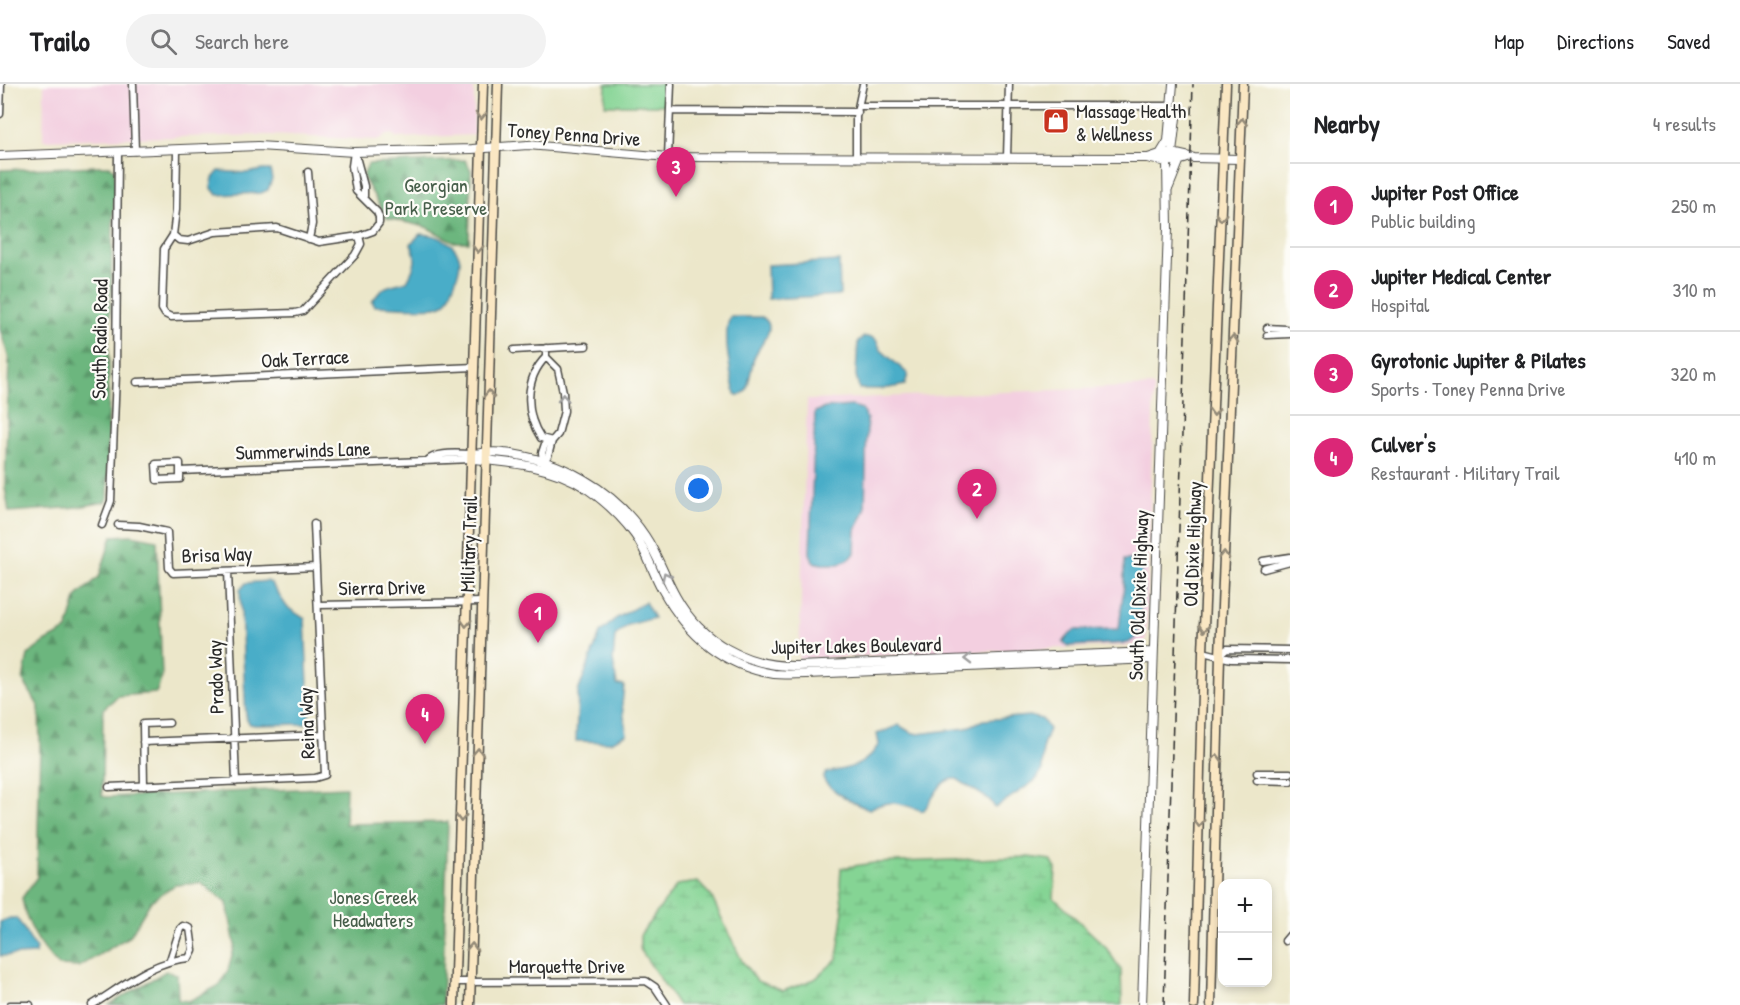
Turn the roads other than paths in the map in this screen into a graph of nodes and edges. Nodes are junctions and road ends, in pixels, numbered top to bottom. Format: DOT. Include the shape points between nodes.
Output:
graph roads {
  1 [pos="1,84"];
  2 [pos="134,84"];
  3 [pos="483,84"];
  4 [pos="498,84"];
  5 [pos="671,84"];
  6 [pos="863,84"];
  7 [pos="1009,84"];
  8 [pos="1173,84"];
  9 [pos="1226,84"];
  10 [pos="1243,84"];
  11 [pos="1009,106"];
  12 [pos="1172,108"];
  13 [pos="859,109"];
  14 [pos="671,111"];
  15 [pos="0,114"];
  16 [pos="495,146"];
  17 [pos="480,149"];
  18 [pos="177,150"];
  19 [pos="135,151"];
  20 [pos="118,152"];
  21 [pos="354,153"];
  22 [pos="1172,153"];
  23 [pos="1160,154"];
  24 [pos="0,156"];
  25 [pos="1190,157"];
  26 [pos="668,158"];
  27 [pos="856,158"];
  28 [pos="1008,158"];
  29 [pos="1147,158"];
  30 [pos="1223,159"];
  31 [pos="1240,159"];
  32 [pos="1167,162"];
  33 [pos="1179,162"];
  34 [pos="308,172"];
  35 [pos="1169,187"];
  36 [pos="173,236"];
  37 [pos="360,236"];
  38 [pos="309,239"];
  39 [pos="1267,331"];
  40 [pos="1290,333"];
  41 [pos="585,346"];
  42 [pos="546,348"];
  43 [pos="514,350"];
  44 [pos="546,357"];
  45 [pos="474,367"];
  46 [pos="137,382"];
  47 [pos="549,441"];
  48 [pos="472,457"];
  49 [pos="486,457"];
  50 [pos="543,461"];
  51 [pos="180,471"];
  52 [pos="314,524"];
  53 [pos="102,525"];
  54 [pos="118,525"];
  55 [pos="1290,559"];
  56 [pos="1263,561"];
  57 [pos="316,567"];
  58 [pos="1264,569"];
  59 [pos="228,571"];
  60 [pos="467,602"];
  61 [pos="482,602"];
  62 [pos="318,605"];
  63 [pos="1290,650"];
  64 [pos="1203,652"];
  65 [pos="1152,655"];
  66 [pos="1220,656"];
  67 [pos="1290,660"];
  68 [pos="169,723"];
  69 [pos="323,735"];
  70 [pos="234,738"];
  71 [pos="143,742"];
  72 [pos="1290,773"];
  73 [pos="1290,781"];
  74 [pos="236,782"];
  75 [pos="144,786"];
  76 [pos="109,788"];
  77 [pos="170,960"];
  78 [pos="455,982"];
  79 [pos="471,982"];
  80 [pos="10,1005"];
  81 [pos="30,1005"];
  82 [pos="92,1005"];
  83 [pos="454,1005"];
  84 [pos="470,1005"];
  85 [pos="667,1005"];
  86 [pos="1142,1005"];
  87 [pos="1194,1005"];
  88 [pos="1210,1005"];
  1 -- 15 [label="street"];
  2 -- 19 [label="street"];
  3 -- 17 [label="main road, Military Trail, one-way"];
  4 -- 16 [label="main road, Military Trail"];
  5 -- 14 [label="street"];
  6 -- 13 [label="street"];
  7 -- 11 [label="street"];
  8 -- 12 [label="street"];
  9 -- 30 [label="main road, Old Dixie Highway"];
  31 -- 10 [label="main road, Old Dixie Highway, one-way"];
  11 -- 12 [label="street"];
  11 -- 13 [label="street"];
  11 -- 28 [label="street"];
  12 -- 22 [label="street" via="1176,118"];
  12 -- 23 [label="street" via="1168,141"];
  13 -- 14 [label="street"];
  13 -- 27 [label="street"];
  14 -- 26 [label="street"];
  16 -- 17 [label="street, Toney Penna Drive"];
  16 -- 26 [label="street, Toney Penna Drive" via="544,146"];
  49 -- 16 [label="main road, Military Trail, one-way"];
  17 -- 21 [label="street, Toney Penna Drive"];
  17 -- 45 [label="main road, Military Trail, one-way"];
  18 -- 19 [label="street, Toney Penna Drive"];
  18 -- 21 [label="street, Toney Penna Drive" via="287,147"];
  18 -- 36 [label="street"];
  19 -- 20 [label="street, Toney Penna Drive"];
  20 -- 24 [label="street, Toney Penna Drive"];
  20 -- 53 [label="street, South Radio Road" via="111,501"];
  21 -- 37 [label="street" via="364,186 363,196 377,212 379,223 373,231"];
  22 -- 23 [label="street, Toney Penna Drive"];
  22 -- 25 [label="street, Toney Penna Drive"];
  23 -- 29 [label="street, Toney Penna Drive"];
  25 -- 30 [label="street, Toney Penna Drive"];
  25 -- 33 [label="street, Toney Penna Drive"];
  26 -- 27 [label="street, Toney Penna Drive"];
  27 -- 28 [label="street, Toney Penna Drive"];
  28 -- 29 [label="street, Toney Penna Drive"];
  29 -- 32 [label="street, Toney Penna Drive"];
  30 -- 31 [label="street, Toney Penna Drive"];
  30 -- 64 [label="main road, Old Dixie Highway, one-way"];
  66 -- 31 [label="main road, Old Dixie Highway, one-way"];
  32 -- 33 [label="street, Toney Penna Drive"];
  32 -- 35 [label="street, South Old Dixie Highway"];
  33 -- 35 [label="street, South Old Dixie Highway"];
  34 -- 38 [label="street" via="312,224"];
  35 -- 65 [label="street, South Old Dixie Highway"];
  36 -- 37 [label="street" via="164,249 162,309 171,317 303,311 355,255 361,244"];
  36 -- 38 [label="street" via="188,241 214,232 277,228"];
  37 -- 38 [label="street" via="319,242"];
  39 -- 40 [label="street" via="1286,329"];
  41 -- 42 [label="street"];
  42 -- 43 [label="street"];
  42 -- 44 [label="street"];
  47 -- 44 [label="street, one-way" via="558,434 564,411 558,369"];
  44 -- 47 [label="street" via="537,366 529,399 535,429"];
  45 -- 46 [label="street, Oak Terrace"];
  45 -- 48 [label="main road, Military Trail"];
  47 -- 50 [label="street" via="548,456"];
  48 -- 49 [label="street, Jupiter Lakes Boulevard"];
  48 -- 51 [label="street, Summerwinds Lane"];
  48 -- 60 [label="main road, Military Trail"];
  49 -- 50 [label="street, Jupiter Lakes Boulevard" via="503,452"];
  49 -- 61 [label="main road, Military Trail"];
  49 -- 65 [label="street, Jupiter Lakes Boulevard" via="558,475 585,487 636,536 685,626 722,656 743,666 775,674 806,674"];
  65 -- 50 [label="street, Jupiter Lakes Boulevard, one-way" via="789,666 746,659 721,647 684,610 646,537 619,506 590,482"];
  51 -- 51 [label="street" via="180,478 157,480 156,464 180,463"];
  52 -- 57 [label="street, Reina Way"];
  54 -- 59 [label="street, Brisa Way" via="167,532 169,568 173,573"];
  55 -- 56 [label="street"];
  55 -- 58 [label="street"];
  57 -- 59 [label="street, Brisa Way"];
  57 -- 62 [label="street, Reina Way"];
  59 -- 70 [label="street, Prado Way"];
  60 -- 61 [label="street, Sierra Drive"];
  60 -- 62 [label="street, Sierra Drive"];
  60 -- 78 [label="main road, Military Trail, one-way"];
  79 -- 61 [label="main road, Military Trail, one-way"];
  62 -- 69 [label="street, Reina Way"];
  63 -- 66 [label="street" via="1227,649"];
  64 -- 66 [label="street"];
  64 -- 87 [label="main road, Old Dixie Highway, one-way"];
  65 -- 86 [label="street, South Old Dixie Highway"];
  66 -- 67 [label="street"];
  88 -- 66 [label="main road, Old Dixie Highway, one-way"];
  68 -- 71 [label="street" via="143,724"];
  69 -- 70 [label="street"];
  69 -- 74 [label="street, Reina Way" via="325,775"];
  70 -- 71 [label="street"];
  70 -- 74 [label="street, Prado Way"];
  71 -- 75 [label="street"];
  72 -- 73 [label="street" via="1257,776"];
  74 -- 75 [label="street, Reina Way"];
  75 -- 76 [label="street, Reina Way"];
  77 -- 77 [label="street" via="192,955 190,928 180,929"];
  77 -- 82 [label="street"];
  78 -- 79 [label="street, Marquette Drive"];
  78 -- 83 [label="main road, Military Trail"];
  79 -- 84 [label="main road, Military Trail"];
  79 -- 85 [label="street, Marquette Drive" via="646,981 652,983"];
  80 -- 81 [label="street"];
}
